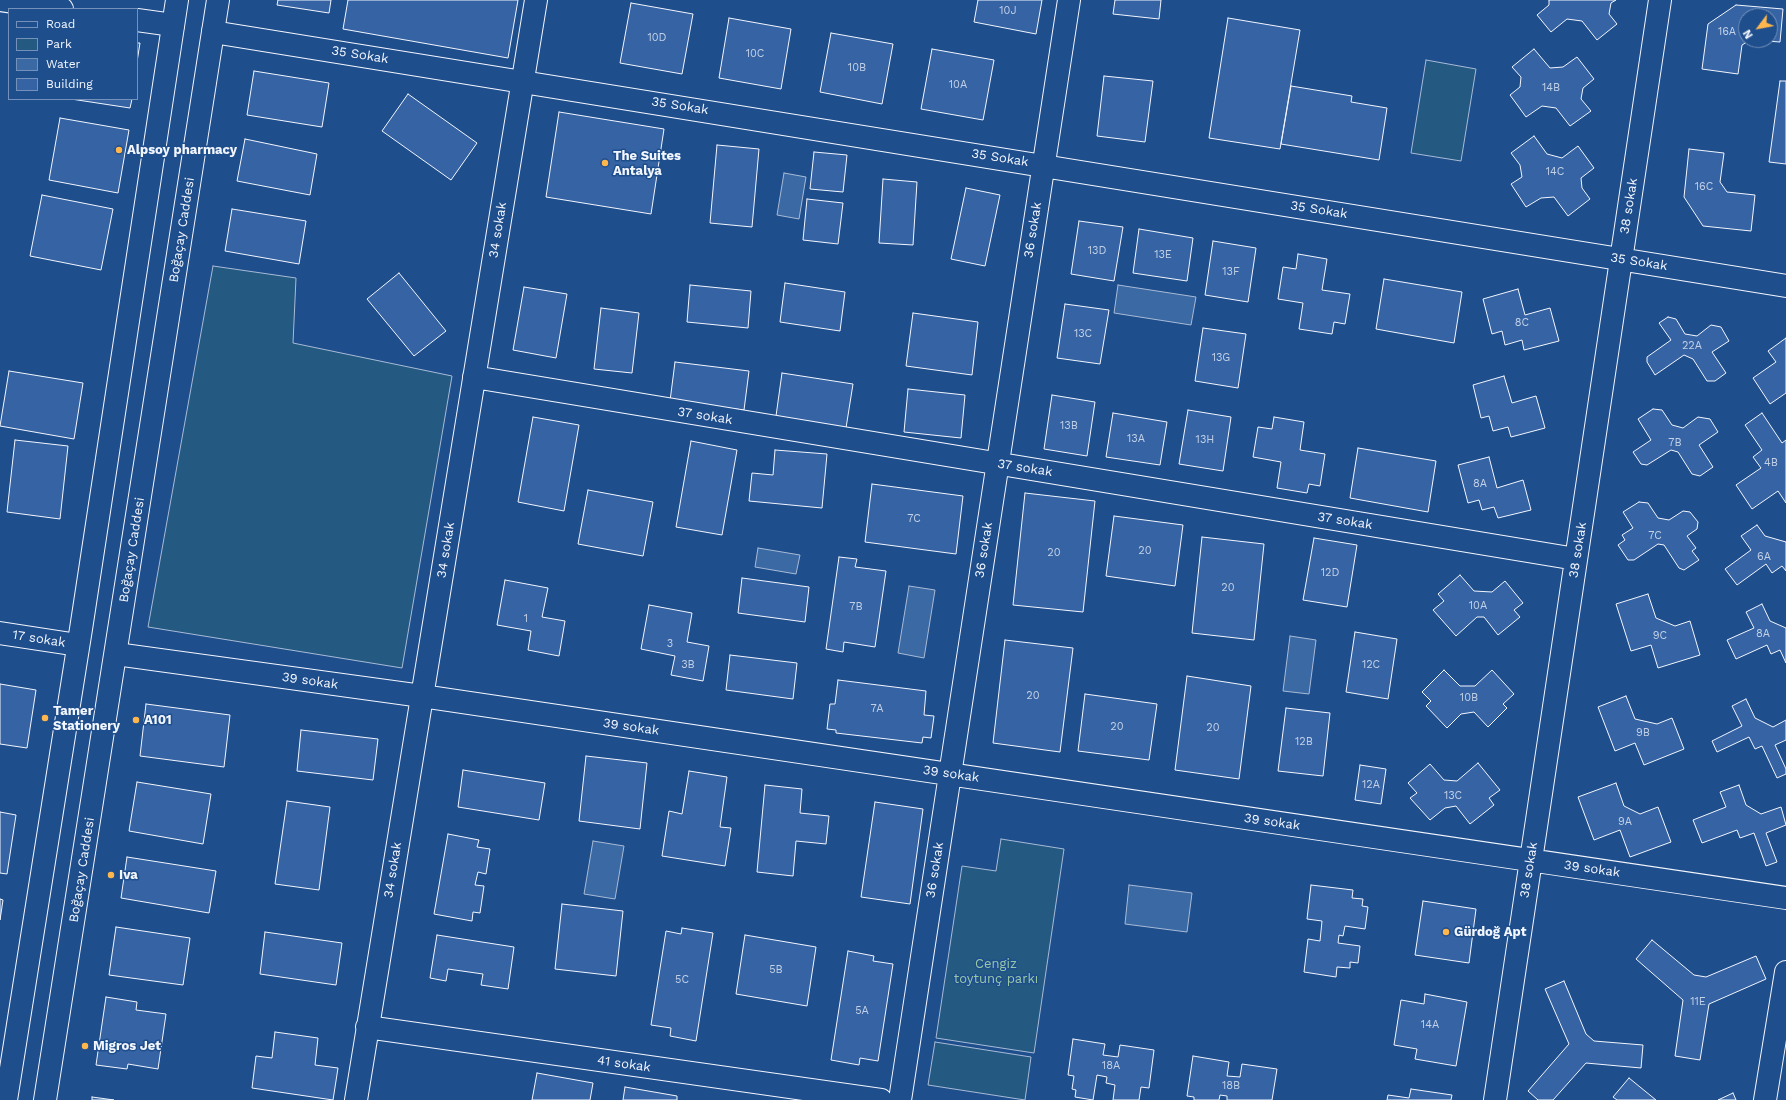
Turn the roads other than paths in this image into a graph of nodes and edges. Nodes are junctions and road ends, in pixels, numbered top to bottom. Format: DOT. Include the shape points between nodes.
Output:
graph roads {
  1 [pos="0,0"];
  2 [pos="177,0"];
  3 [pos="218,0"];
  4 [pos="536,0"];
  5 [pos="1069,0"];
  6 [pos="1660,0"];
  7 [pos="23,2"];
  8 [pos="56,8"];
  9 [pos="138,20"];
  10 [pos="172,26"];
  11 [pos="213,32"];
  12 [pos="523,81"];
  13 [pos="1043,165"];
  14 [pos="1621,259"];
  15 [pos="1786,286"];
  16 [pos="474,378"];
  17 [pos="997,464"];
  18 [pos="1576,559"];
  19 [pos="0,633"];
  20 [pos="78,645"];
  21 [pos="116,654"];
  22 [pos="422,696"];
  23 [pos="950,774"];
  24 [pos="1531,860"];
  25 [pos="1786,898"];
  26 [pos="1786,972"];
  27 [pos="367,1027"];
  28 [pos="6,1100"];
  29 [pos="45,1100"];
  30 [pos="356,1100"];
  31 [pos="881,1100"];
  32 [pos="900,1100"];
  33 [pos="1494,1100"];
  34 [pos="1765,1100"];
  1 -- 7 [label="street"];
  2 -- 10 [label="street"];
  3 -- 11 [label="street, Boğaçay Caddesi"];
  4 -- 12 [label="street, 34 sokak"];
  5 -- 13 [label="street, 36 sokak"];
  6 -- 14 [label="street, 38 sokak"];
  7 -- 8 [label="street"];
  9 -- 10 [label="street"];
  10 -- 20 [label="street"];
  11 -- 12 [label="street, 35 Sokak"];
  11 -- 21 [label="street, Boğaçay Caddesi"];
  12 -- 13 [label="street, 35 Sokak"];
  12 -- 16 [label="street, 34 sokak"];
  13 -- 14 [label="street, 35 Sokak"];
  13 -- 17 [label="street, 36 sokak"];
  14 -- 15 [label="street, 35 Sokak"];
  14 -- 18 [label="street, 38 sokak"];
  16 -- 17 [label="street, 37 sokak"];
  16 -- 22 [label="street, 34 sokak"];
  17 -- 18 [label="street, 37 sokak"];
  17 -- 23 [label="street, 36 sokak"];
  18 -- 24 [label="street, 38 sokak"];
  19 -- 20 [label="street, 17 sokak"];
  20 -- 28 [label="street"];
  21 -- 22 [label="street, 39 sokak"];
  21 -- 29 [label="street, Boğaçay Caddesi"];
  22 -- 23 [label="street, 39 sokak"];
  22 -- 27 [label="street, 34 sokak"];
  23 -- 24 [label="street, 39 sokak"];
  23 -- 32 [label="street, 36 sokak"];
  24 -- 25 [label="street, 39 sokak"];
  24 -- 33 [label="street, 38 sokak"];
  26 -- 34 [label="street"];
  27 -- 30 [label="street, 34 sokak"];
  27 -- 31 [label="street, 41 sokak"];
}
